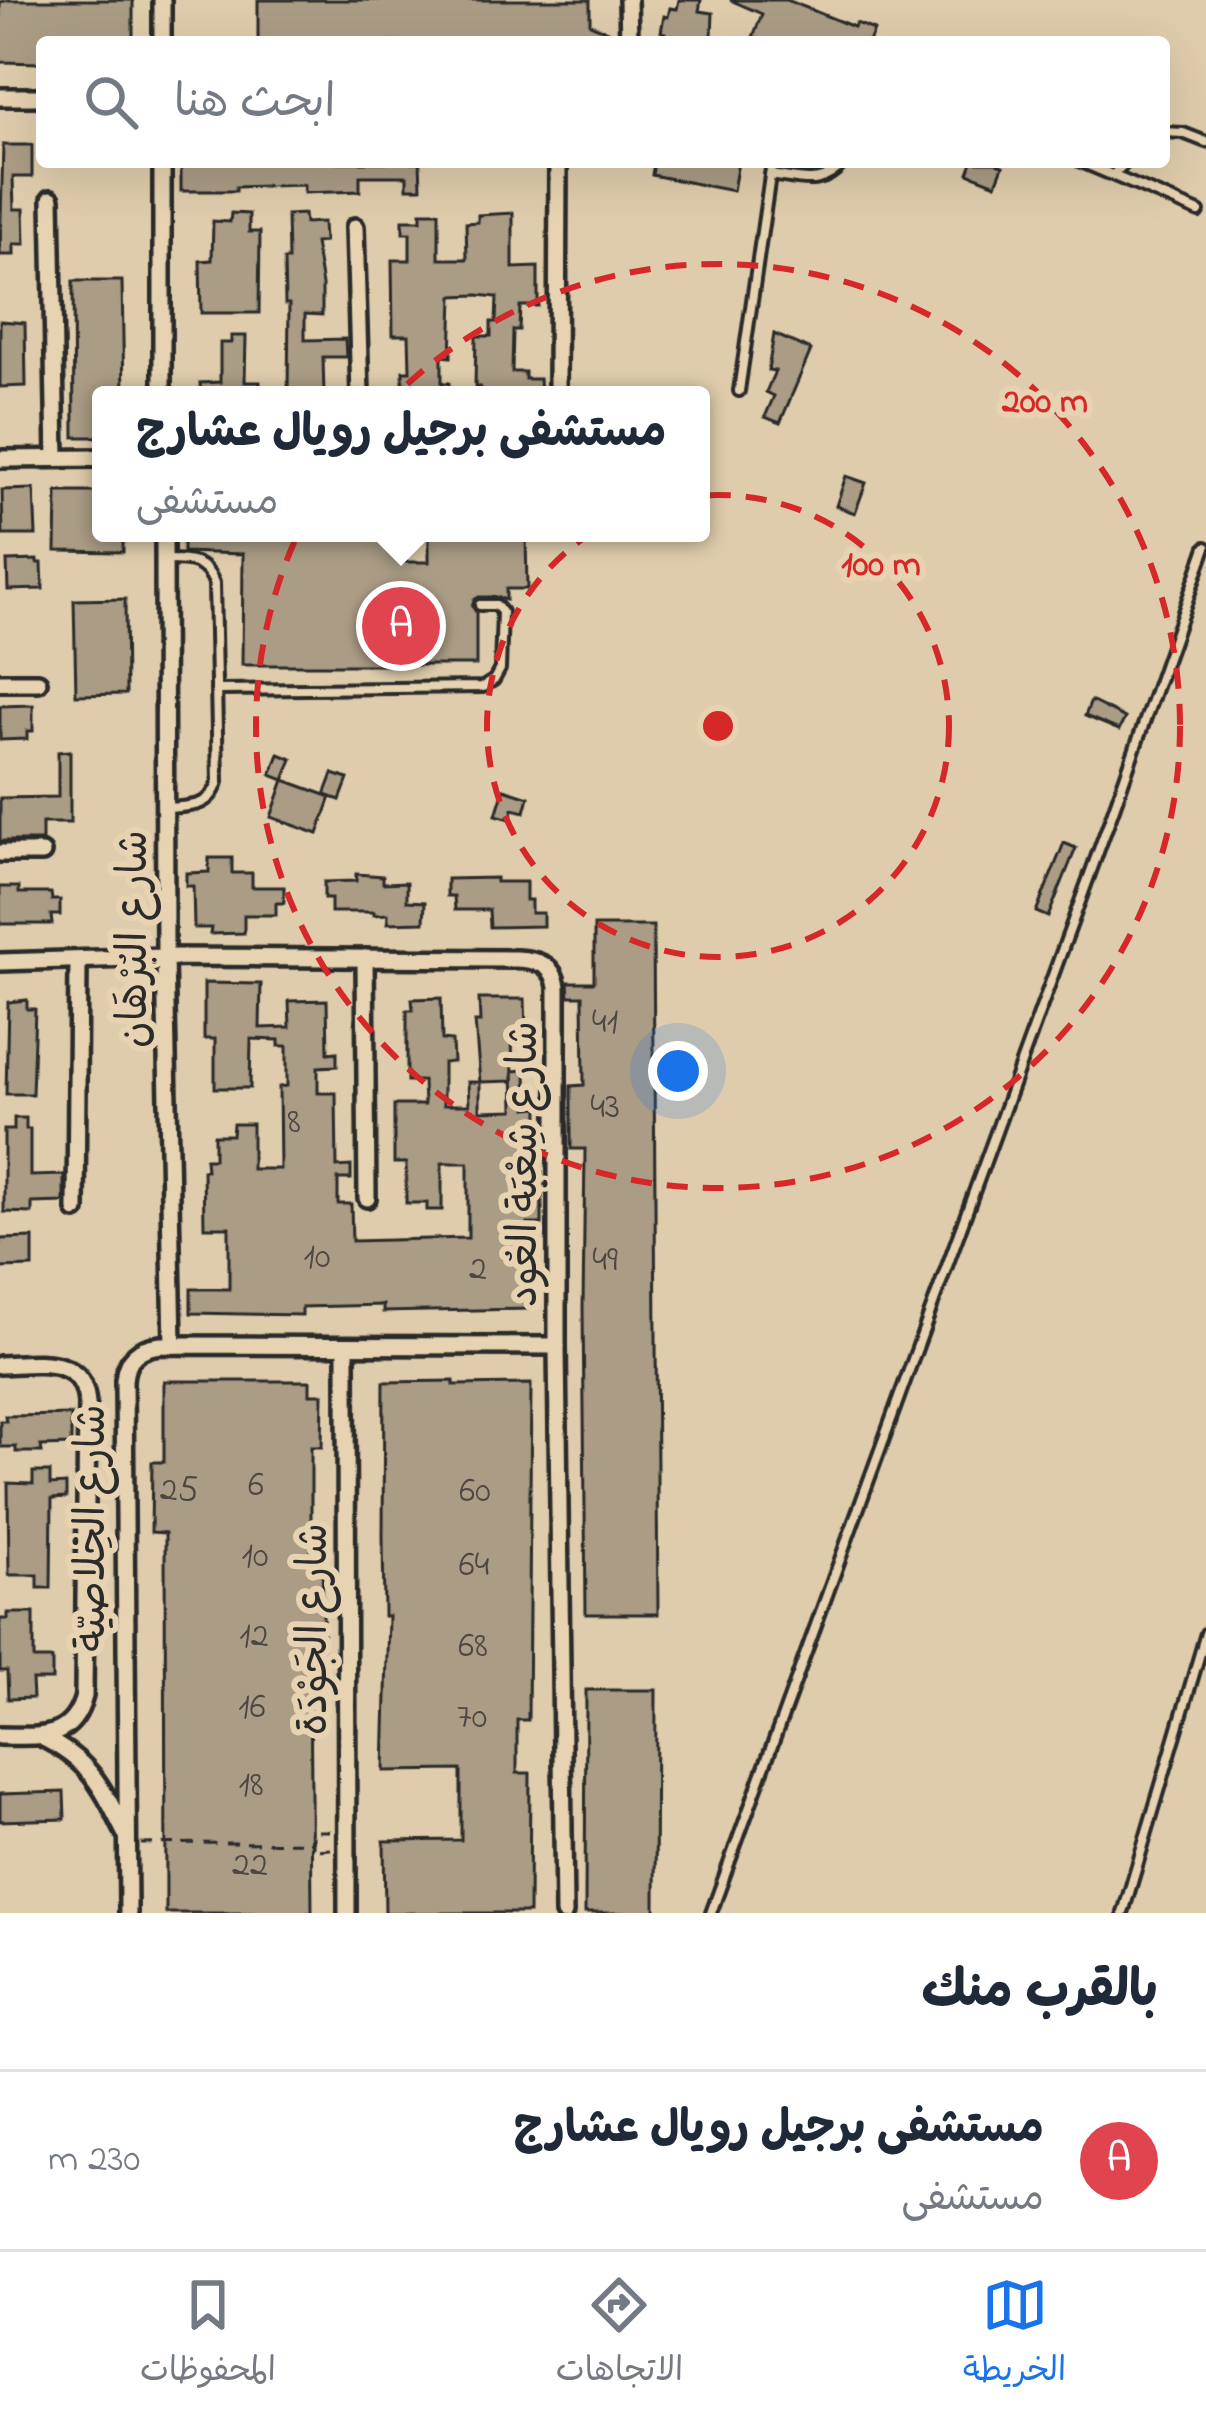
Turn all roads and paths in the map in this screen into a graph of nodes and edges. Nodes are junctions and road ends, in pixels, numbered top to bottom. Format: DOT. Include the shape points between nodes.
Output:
graph roads {
  1 [pos="162,0"];
  2 [pos="628,0"];
  3 [pos="162,36"];
  4 [pos="629,36"];
  5 [pos="36,97"];
  6 [pos="0,98"];
  7 [pos="1170,132"];
  8 [pos="1206,142"];
  9 [pos="162,168"];
  10 [pos="558,168"];
  11 [pos="771,168"];
  12 [pos="839,168"];
  13 [pos="1095,168"];
  14 [pos="1120,168"];
  15 [pos="770,175"];
  16 [pos="1112,175"];
  17 [pos="51,199"];
  18 [pos="1199,212"];
  19 [pos="355,227"];
  20 [pos="162,386"];
  21 [pos="360,386"];
  22 [pos="557,386"];
  23 [pos="739,391"];
  24 [pos="56,458"];
  25 [pos="92,458"];
  26 [pos="0,459"];
  27 [pos="164,542"];
  28 [pos="1206,548"];
  29 [pos="164,560"];
  30 [pos="1201,579"];
  31 [pos="480,605"];
  32 [pos="0,682"];
  33 [pos="38,682"];
  34 [pos="216,690"];
  35 [pos="166,808"];
  36 [pos="42,853"];
  37 [pos="0,854"];
  38 [pos="165,957"];
  39 [pos="365,958"];
  40 [pos="78,961"];
  41 [pos="0,962"];
  42 [pos="367,1198"];
  43 [pos="76,1210"];
  44 [pos="173,1345"];
  45 [pos="346,1346"];
  46 [pos="557,1346"];
  47 [pos="0,1365"];
  48 [pos="1206,1633"];
  49 [pos="0,1736"];
  50 [pos="38,1736"];
  51 [pos="347,1830"];
  52 [pos="127,1841"];
  53 [pos="314,1842"];
  54 [pos="347,1849"];
  55 [pos="128,1913"];
  56 [pos="347,1913"];
  57 [pos="564,1913"];
  58 [pos="711,1913"];
  59 [pos="1123,1913"];
  1 -- 3 [label="street"];
  2 -- 4 [label="street"];
  5 -- 6 [label="street"];
  7 -- 8 [label="lane"];
  9 -- 20 [label="street"];
  10 -- 22 [label="street"];
  11 -- 15 [label="lane"];
  12 -- 15 [label="lane" via="819,181"];
  13 -- 16 [label="lane"];
  14 -- 16 [label="lane"];
  15 -- 23 [label="lane"];
  16 -- 18 [label="lane"];
  17 -- 24 [label="street"];
  19 -- 21 [label="street"];
  24 -- 25 [label="street"];
  24 -- 26 [label="street"];
  27 -- 29 [label="street, شارع البُرْهَان"];
  28 -- 30 [label="lane"];
  29 -- 34 [label="lane" via="196,562 211,576"];
  29 -- 35 [label="street, شارع البُرْهَان"];
  30 -- 58 [label="lane"];
  31 -- 34 [label="lane" via="496,605 502,614 500,669 483,687"];
  32 -- 33 [label="street"];
  34 -- 35 [label="lane" via="215,791 203,804"];
  35 -- 38 [label="street, شارع البُرْهَان"];
  36 -- 37 [label="street"];
  38 -- 39 [label="street, شارع شِعْبَة العُود"];
  38 -- 40 [label="street, شارع شِعْبَة العُود"];
  38 -- 44 [label="street, شارع البُرْهَان"];
  39 -- 42 [label="street"];
  39 -- 46 [label="street, شارع شِعْبَة العُود" via="524,959 554,974"];
  40 -- 41 [label="street, شارع شِعْبَة العُود"];
  40 -- 43 [label="street"];
  44 -- 45 [label="street, شارع الخِلاصيّة"];
  44 -- 52 [label="street, شارع الخِلاصيّة" via="140,1350 124,1372"];
  45 -- 46 [label="street, شارع الخِلاصيّة"];
  45 -- 51 [label="street, شارع الجَوْدَة"];
  46 -- 57 [label="street, شارع شِعْبَة العُود"];
  47 -- 50 [label="street" via="65,1367 87,1395 84,1696 67,1727"];
  48 -- 59 [label="lane"];
  49 -- 50 [label="street"];
  50 -- 52 [label="street" via="88,1768"];
  51 -- 53 [label="path" via="313,1831"];
  51 -- 54 [label="street, شارع الجَوْدَة"];
  52 -- 53 [label="path"];
  52 -- 55 [label="street, شارع الخِلاصيّة"];
  53 -- 54 [label="path" via="314,1850"];
  54 -- 56 [label="street, شارع الجَوْدَة"];
}
